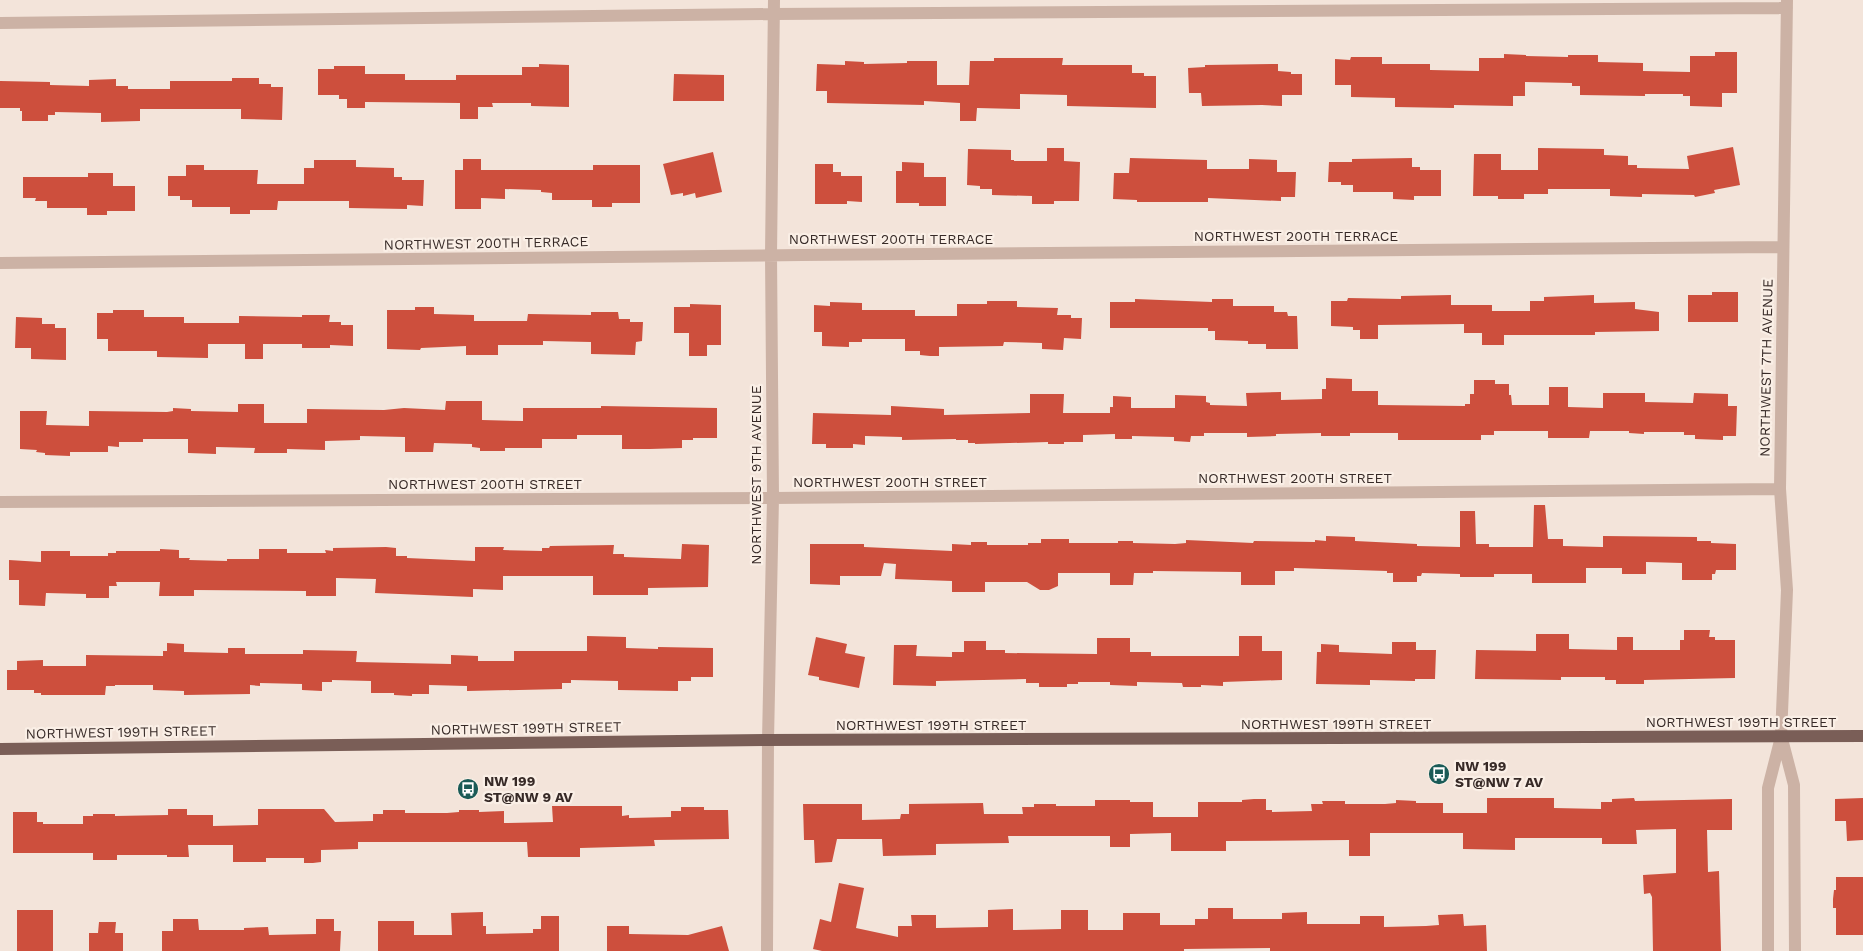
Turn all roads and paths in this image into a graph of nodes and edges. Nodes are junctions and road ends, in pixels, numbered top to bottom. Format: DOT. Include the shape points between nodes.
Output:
graph roads {
  1 [pos="774,0"];
  2 [pos="1787,4"];
  3 [pos="774,14"];
  4 [pos="0,23"];
  5 [pos="1783,247"];
  6 [pos="771,255"];
  7 [pos="0,264"];
  8 [pos="1780,489"];
  9 [pos="773,498"];
  10 [pos="0,502"];
  11 [pos="1863,736"];
  12 [pos="1781,737"];
  13 [pos="768,740"];
  14 [pos="0,749"];
  15 [pos="767,951"];
  16 [pos="1768,951"];
  17 [pos="1795,951"];
  1 -- 3 [label="street, NORTHWEST 9TH AVENUE"];
  2 -- 3 [label="street"];
  2 -- 5 [label="street, NORTHWEST 7TH AVENUE"];
  3 -- 4 [label="street"];
  3 -- 6 [label="street, NORTHWEST 9TH AVENUE"];
  5 -- 6 [label="street, NORTHWEST 200TH TERRACE"];
  5 -- 8 [label="street, NORTHWEST 7TH AVENUE"];
  6 -- 7 [label="street, NORTHWEST 200TH TERRACE"];
  6 -- 9 [label="street, NORTHWEST 9TH AVENUE"];
  8 -- 9 [label="street, NORTHWEST 200TH STREET"];
  8 -- 12 [label="street, NORTHWEST 7TH AVENUE" via="1787,590"];
  9 -- 10 [label="street, NORTHWEST 200TH STREET"];
  9 -- 13 [label="street, NORTHWEST 9TH AVENUE"];
  11 -- 12 [label="main road, NORTHWEST 199TH STREET"];
  12 -- 13 [label="main road, NORTHWEST 199TH STREET"];
  12 -- 16 [label="street, NORTHWEST 7TH AVENUE" via="1768,788"];
  12 -- 17 [label="street, NORTHWEST 7TH AVENUE" via="1794,785"];
  13 -- 14 [label="main road, NORTHWEST 199TH STREET"];
  13 -- 15 [label="street, NORTHWEST 9TH AVENUE"];
}
